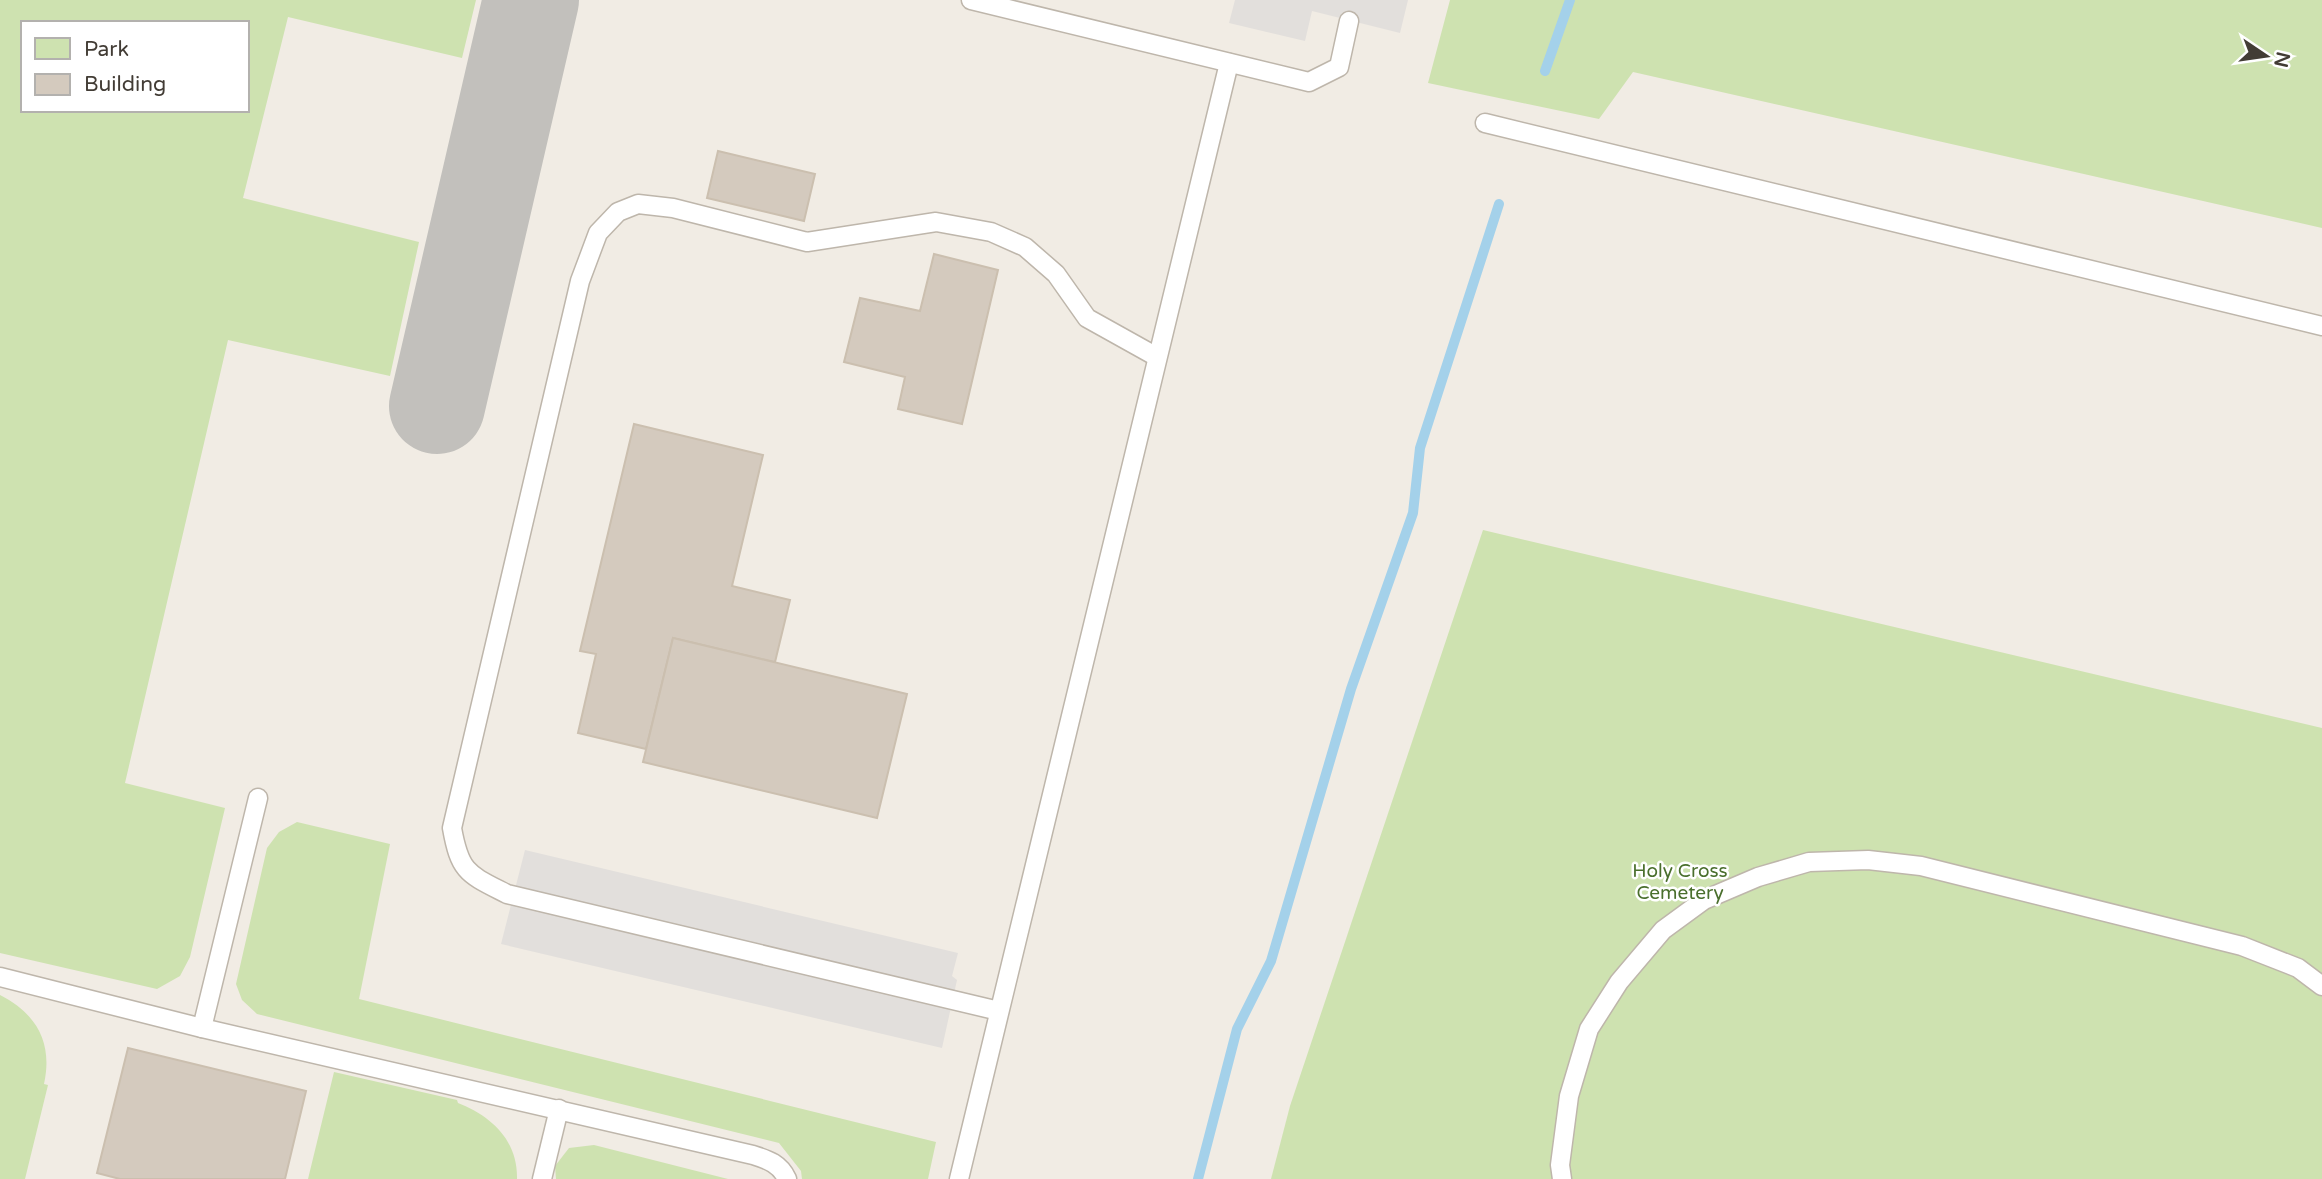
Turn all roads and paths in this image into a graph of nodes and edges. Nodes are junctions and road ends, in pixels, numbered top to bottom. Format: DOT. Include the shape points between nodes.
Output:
graph roads {
  1 [pos="971,0"];
  2 [pos="1349,21"];
  3 [pos="1229,63"];
  4 [pos="1485,123"];
  5 [pos="2322,326"];
  6 [pos="1157,357"];
  7 [pos="258,798"];
  8 [pos="0,977"];
  9 [pos="2322,986"];
  10 [pos="999,1011"];
  11 [pos="202,1028"];
  12 [pos="559,1109"];
  13 [pos="542,1179"];
  14 [pos="787,1179"];
  15 [pos="959,1179"];
  16 [pos="1562,1179"];
  1 -- 3 [label="lane"];
  2 -- 3 [label="lane" via="1339,67 1309,82"];
  3 -- 6 [label="lane"];
  4 -- 5 [label="lane"];
  6 -- 10 [label="lane"];
  6 -- 10 [label="lane" via="1087,318 1056,274 1025,247 991,232 936,222 807,242 673,208 638,204 618,212 597,233 580,281 452,828 457,856 472,877 507,894"];
  7 -- 11 [label="lane"];
  8 -- 11 [label="lane"];
  9 -- 16 [label="lane" via="2298,968 2242,946 1921,866 1868,860 1809,862 1758,877 1704,901 1663,930 1619,982 1590,1029 1569,1096"];
  10 -- 15 [label="lane"];
  11 -- 12 [label="lane"];
  12 -- 13 [label="lane"];
  12 -- 14 [label="lane" via="753,1155 771,1161"];
}
